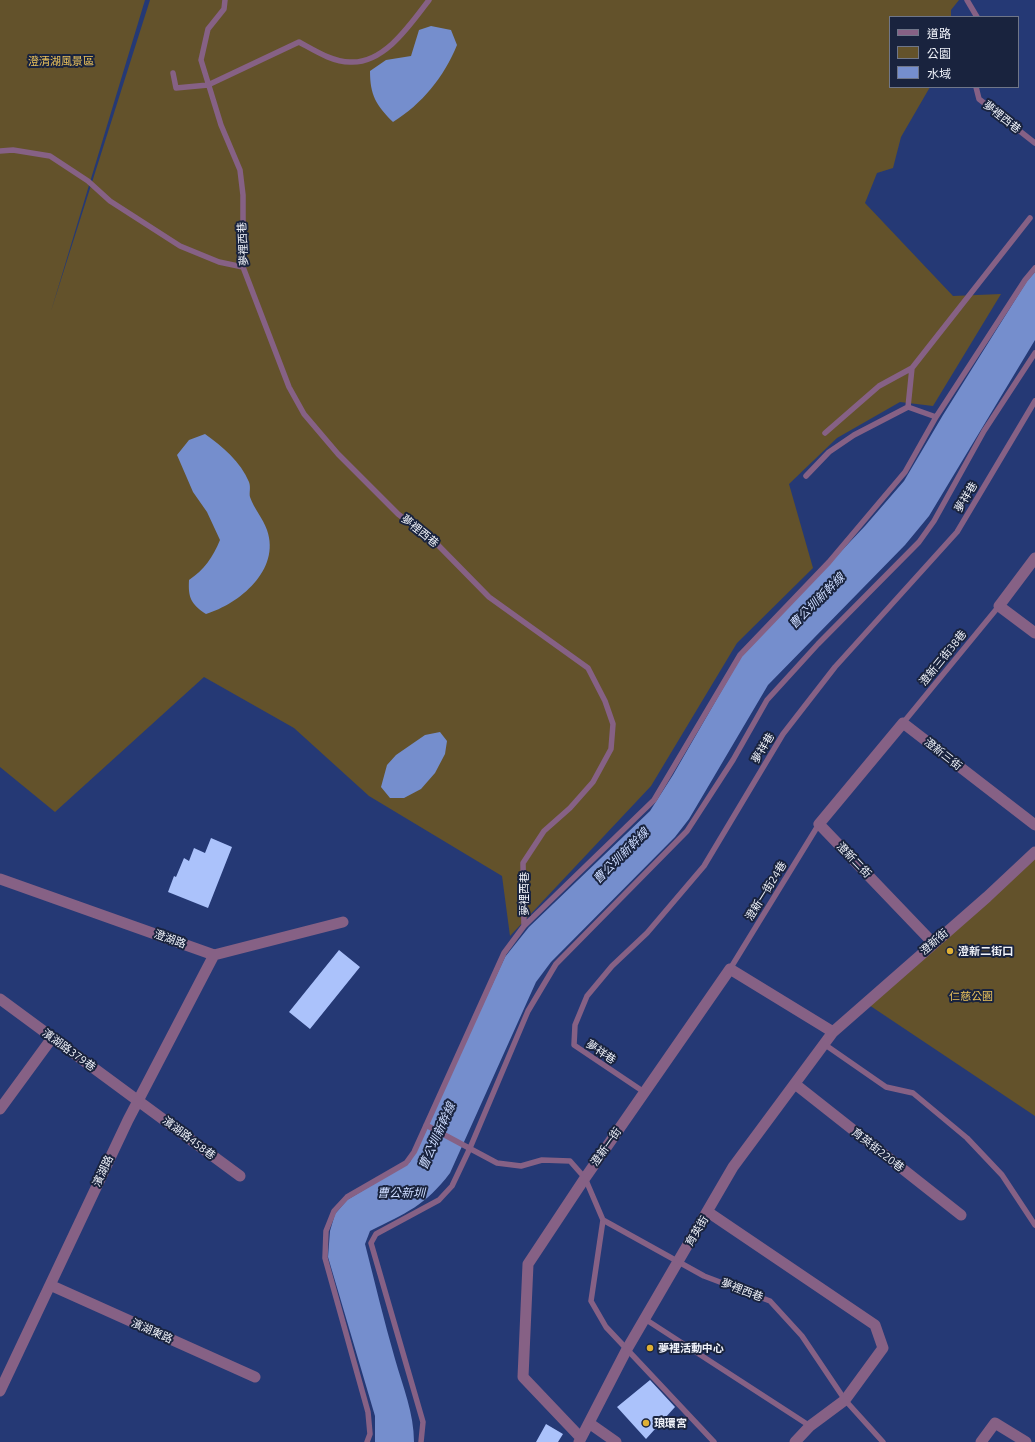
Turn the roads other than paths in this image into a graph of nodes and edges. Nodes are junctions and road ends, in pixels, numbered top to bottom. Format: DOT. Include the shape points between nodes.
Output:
graph roads {
  1 [pos="225,0"];
  2 [pos="428,0"];
  3 [pos="967,0"];
  4 [pos="975,16"];
  5 [pos="173,73"];
  6 [pos="208,85"];
  7 [pos="976,88"];
  8 [pos="1035,143"];
  9 [pos="0,151"];
  10 [pos="1030,218"];
  11 [pos="243,267"];
  12 [pos="1035,268"];
  13 [pos="1035,353"];
  14 [pos="912,368"];
  15 [pos="1035,401"];
  16 [pos="908,407"];
  17 [pos="936,417"];
  18 [pos="825,433"];
  19 [pos="806,476"];
  20 [pos="1035,558"];
  21 [pos="999,606"];
  22 [pos="1035,633"];
  23 [pos="903,723"];
  24 [pos="819,824"];
  25 [pos="1035,826"];
  26 [pos="1035,852"];
  27 [pos="0,879"];
  28 [pos="343,922"];
  29 [pos="524,926"];
  30 [pos="933,943"];
  31 [pos="214,955"];
  32 [pos="730,969"];
  33 [pos="0,1000"];
  34 [pos="833,1032"];
  35 [pos="52,1038"];
  36 [pos="824,1044"];
  37 [pos="794,1084"];
  38 [pos="644,1092"];
  39 [pos="138,1100"];
  40 [pos="0,1109"];
  41 [pos="426,1125"];
  42 [pos="470,1148"];
  43 [pos="240,1176"];
  44 [pos="585,1178"];
  45 [pos="708,1212"];
  46 [pos="961,1215"];
  47 [pos="603,1220"];
  48 [pos="1035,1225"];
  49 [pos="678,1262"];
  50 [pos="50,1285"];
  51 [pos="645,1319"];
  52 [pos="627,1349"];
  53 [pos="255,1377"];
  54 [pos="0,1391"];
  55 [pos="845,1400"];
  56 [pos="589,1423"];
  57 [pos="810,1426"];
  58 [pos="580,1440"];
  59 [pos="1029,1440"];
  60 [pos="367,1442"];
  61 [pos="421,1442"];
  62 [pos="616,1442"];
  63 [pos="714,1442"];
  64 [pos="795,1442"];
  65 [pos="883,1442"];
  66 [pos="981,1442"];
  1 -- 6 [label="lane, 夢裡西巷" via="224,9 208,29 201,60"];
  2 -- 6 [label="lane" via="404,33 373,59 349,62 321,54 298,42"];
  3 -- 4 [label="lane"];
  5 -- 6 [label="lane" via="176,88"];
  6 -- 11 [label="lane, 夢裡西巷" via="240,170 243,195"];
  7 -- 8 [label="lane, 夢裡西巷" via="979,99"];
  9 -- 11 [label="lane" via="13,150 50,156 88,181 110,201 180,246 219,262"];
  10 -- 14 [label="lane"];
  11 -- 29 [label="lane, 夢裡西巷" via="289,387 309,420 363,480 398,514 436,543 489,596 588,668 605,701 613,724 611,749 593,782 570,808 544,831 523,862"];
  12 -- 17 [label="lane"];
  13 -- 42 [label="lane" via="984,431 934,521 919,542 818,644 767,700 733,760 687,831 556,964 528,1011"];
  14 -- 16 [label="lane"];
  14 -- 18 [label="lane" via="879,386"];
  15 -- 38 [label="lane, 夢祥巷" via="957,532 835,667 783,734 704,866 647,933 612,966 587,996 575,1025 574,1045"];
  16 -- 17 [label="lane"];
  16 -- 19 [label="lane" via="854,435 829,452"];
  17 -- 29 [label="lane" via="905,472 889,492 829,562 740,655 654,800"];
  20 -- 21 [label="street"];
  21 -- 22 [label="street"];
  21 -- 23 [label="lane, 澄新三街38巷"];
  23 -- 24 [label="street"];
  23 -- 25 [label="street, 澄新三街"];
  24 -- 30 [label="street, 澄新二街"];
  24 -- 32 [label="lane, 澄新一街24巷"];
  26 -- 30 [label="street, 澄新街"];
  27 -- 31 [label="street, 澄湖路"];
  28 -- 31 [label="street"];
  29 -- 41 [label="lane" via="504,952"];
  30 -- 34 [label="street, 澄新街"];
  31 -- 39 [label="street, 濱湖路"];
  32 -- 34 [label="street"];
  32 -- 38 [label="street, 澄新一街"];
  33 -- 35 [label="street, 濱湖路379巷"];
  34 -- 36 [label="street, 育英街"];
  35 -- 39 [label="street, 濱湖路379巷"];
  35 -- 40 [label="street"];
  36 -- 37 [label="street, 育英街"];
  36 -- 48 [label="lane" via="886,1087 913,1093 968,1138 1002,1175"];
  37 -- 45 [label="street, 育英街" via="733,1167"];
  37 -- 46 [label="street, 育英街220巷"];
  38 -- 44 [label="street, 澄新一街"];
  39 -- 43 [label="street, 濱湖路458巷"];
  39 -- 50 [label="street, 濱湖路"];
  41 -- 42 [label="lane"];
  41 -- 60 [label="lane" via="406,1163 347,1197 334,1211 326,1231 326,1258 368,1412 370,1434"];
  42 -- 44 [label="lane" via="497,1163 521,1166 542,1160 570,1161"];
  42 -- 61 [label="lane" via="452,1186 439,1200 376,1234 371,1243 423,1422"];
  44 -- 47 [label="lane"];
  44 -- 58 [label="street, 澄新一街" via="528,1264 523,1377"];
  45 -- 49 [label="street, 育英街"];
  45 -- 55 [label="street" via="875,1325 883,1348"];
  47 -- 49 [label="lane, 夢裡西巷"];
  47 -- 52 [label="lane" via="591,1301 606,1327"];
  49 -- 51 [label="street, 育英街"];
  49 -- 55 [label="lane, 夢裡西巷" via="704,1276 770,1301 802,1336"];
  50 -- 53 [label="street, 濱湖東路"];
  50 -- 54 [label="street, 濱湖路"];
  51 -- 52 [label="street, 育英街"];
  51 -- 57 [label="lane"];
  52 -- 56 [label="street, 育英街"];
  52 -- 63 [label="lane"];
  55 -- 57 [label="street"];
  55 -- 65 [label="lane, 夢裡西巷"];
  56 -- 58 [label="street, 育英街"];
  56 -- 62 [label="street"];
  57 -- 64 [label="street"];
  59 -- 66 [label="street" via="995,1423"];
}
